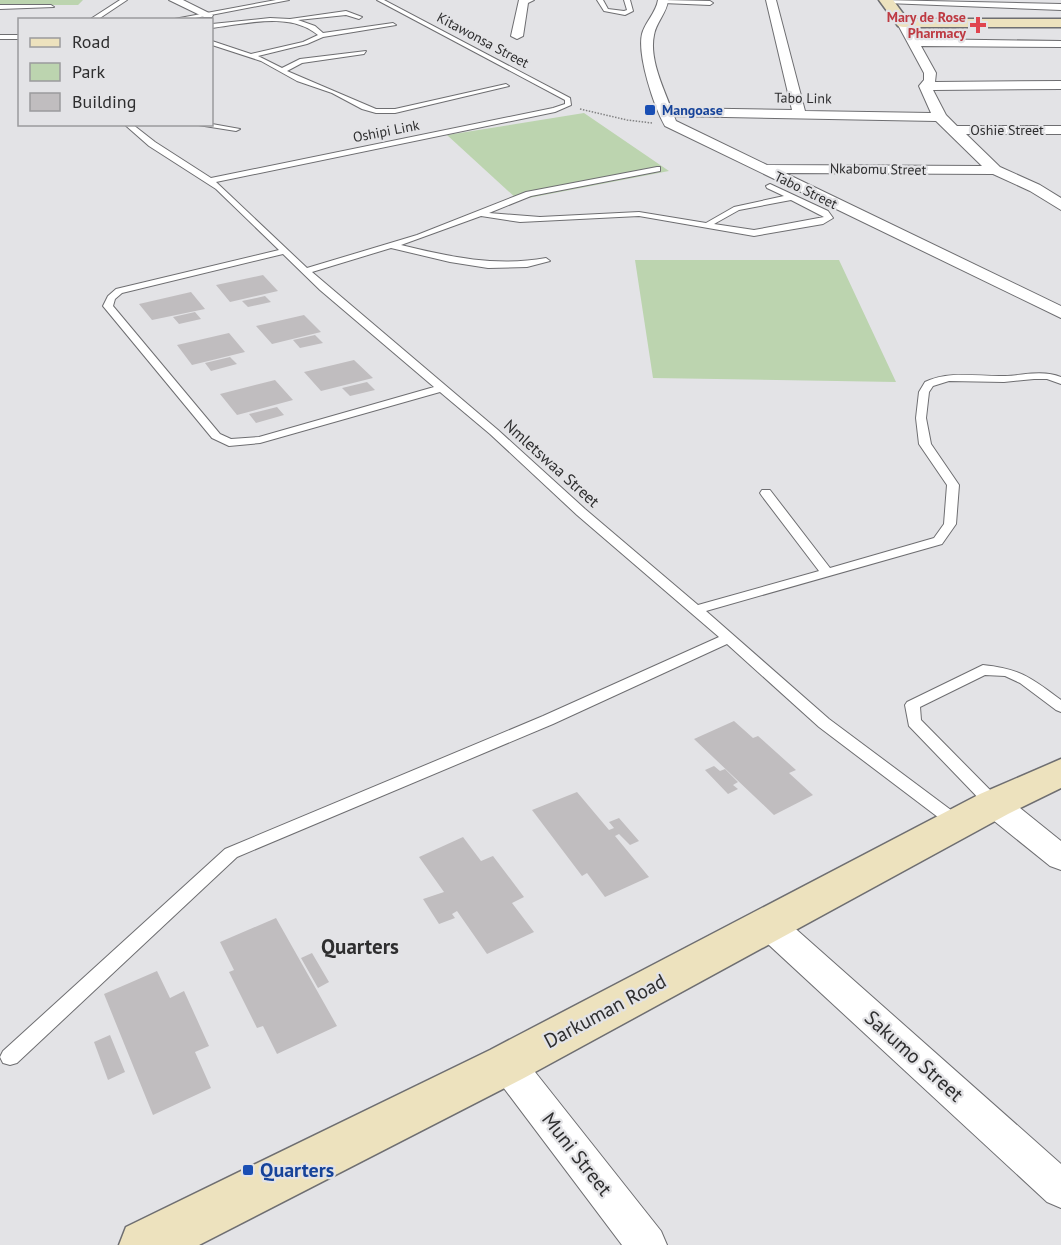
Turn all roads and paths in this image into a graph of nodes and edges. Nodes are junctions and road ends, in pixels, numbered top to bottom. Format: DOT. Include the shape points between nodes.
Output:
graph roads {
  1 [pos="124,0"];
  2 [pos="174,0"];
  3 [pos="286,0"];
  4 [pos="380,0"];
  5 [pos="529,0"];
  6 [pos="600,0"];
  7 [pos="627,0"];
  8 [pos="771,0"];
  9 [pos="887,0"];
  10 [pos="663,1"];
  11 [pos="710,3"];
  12 [pos="0,7"];
  13 [pos="51,7"];
  14 [pos="1061,7"];
  15 [pos="359,17"];
  16 [pos="95,18"];
  17 [pos="204,18"];
  18 [pos="213,18"];
  19 [pos="213,20"];
  20 [pos="291,20"];
  21 [pos="1061,22"];
  22 [pos="903,23"];
  23 [pos="393,25"];
  24 [pos="322,35"];
  25 [pos="517,36"];
  26 [pos="0,37"];
  27 [pos="18,37"];
  28 [pos="913,42"];
  29 [pos="213,43"];
  30 [pos="1061,44"];
  31 [pos="364,52"];
  32 [pos="251,56"];
  33 [pos="282,71"];
  34 [pos="1061,85"];
  35 [pos="506,86"];
  36 [pos="925,86"];
  37 [pos="568,105"];
  38 [pos="800,113"];
  39 [pos="668,117"];
  40 [pos="940,117"];
  41 [pos="130,126"];
  42 [pos="211,126"];
  43 [pos="236,129"];
  44 [pos="953,130"];
  45 [pos="1061,130"];
  46 [pos="657,169"];
  47 [pos="761,169"];
  48 [pos="995,170"];
  49 [pos="209,181"];
  50 [pos="770,186"];
  51 [pos="1035,188"];
  52 [pos="1061,188"];
  53 [pos="792,197"];
  54 [pos="1061,205"];
  55 [pos="480,213"];
  56 [pos="708,225"];
  57 [pos="391,246"];
  58 [pos="284,250"];
  59 [pos="546,261"];
  60 [pos="306,271"];
  61 [pos="1061,312"];
  62 [pos="1061,381"];
  63 [pos="442,388"];
  64 [pos="766,493"];
  65 [pos="827,573"];
  66 [pos="696,610"];
  67 [pos="729,638"];
  68 [pos="1061,707"];
  69 [pos="1061,772"];
  70 [pos="977,814"];
  71 [pos="1061,858"];
  72 [pos="768,924"];
  73 [pos="10,1057"];
  74 [pos="507,1064"];
  75 [pos="1061,1189"];
  76 [pos="146,1245"];
  77 [pos="647,1245"];
  1 -- 16 [label="lane"];
  2 -- 17 [label="street"];
  3 -- 18 [label="lane"];
  4 -- 37 [label="lane, Kitawonsa Street" via="568,99"];
  5 -- 25 [label="street" via="522,6"];
  6 -- 7 [label="lane" via="606,10 625,13 630,11"];
  8 -- 38 [label="street"];
  9 -- 14 [label="street"];
  9 -- 22 [label="street"];
  10 -- 11 [label="lane"];
  10 -- 39 [label="street" via="648,34 657,91"];
  12 -- 13 [label="lane"];
  15 -- 20 [label="lane" via="346,13"];
  19 -- 20 [label="lane"];
  20 -- 24 [label="lane" via="315,28"];
  21 -- 22 [label="street"];
  22 -- 28 [label="street"];
  23 -- 24 [label="lane"];
  24 -- 32 [label="lane"];
  26 -- 27 [label="lane"];
  28 -- 30 [label="street"];
  28 -- 36 [label="street" via="930,73"];
  29 -- 32 [label="lane"];
  31 -- 33 [label="lane" via="300,61"];
  32 -- 33 [label="lane"];
  33 -- 35 [label="lane" via="376,111 395,111"];
  34 -- 36 [label="street"];
  36 -- 40 [label="street"];
  37 -- 39 [label="path" via="627,120"];
  37 -- 49 [label="lane, Oshipi Link" via="555,111"];
  38 -- 39 [label="street, Tabo Link"];
  38 -- 40 [label="street, Tabo Link"];
  39 -- 47 [label="street, Tabo Street"];
  40 -- 44 [label="street"];
  41 -- 49 [label="lane, Nmletswaa Street"];
  42 -- 43 [label="lane"];
  44 -- 45 [label="street, Oshie Street"];
  44 -- 48 [label="street"];
  46 -- 55 [label="lane" via="529,194"];
  47 -- 48 [label="street, Nkabomu Street"];
  47 -- 61 [label="street, Tabo Street"];
  48 -- 51 [label="street"];
  49 -- 58 [label="lane, Nmletswaa Street"];
  50 -- 53 [label="lane"];
  51 -- 52 [label="street"];
  51 -- 54 [label="street"];
  53 -- 56 [label="lane" via="724,212"];
  53 -- 56 [label="lane" via="829,218 766,232"];
  55 -- 56 [label="lane" via="552,220 622,213"];
  55 -- 57 [label="lane"];
  57 -- 59 [label="lane" via="500,267"];
  57 -- 60 [label="lane"];
  58 -- 60 [label="lane, Nmletswaa Street"];
  58 -- 63 [label="lane" via="119,291 108,306 216,436 230,443 260,440"];
  60 -- 63 [label="lane, Nmletswaa Street"];
  62 -- 65 [label="lane" via="1034,375 949,378 929,384 924,392 921,418 925,444 953,485 950,524 938,541"];
  63 -- 66 [label="lane, Nmletswaa Street"];
  64 -- 65 [label="lane"];
  65 -- 66 [label="lane"];
  66 -- 67 [label="lane, Nmletswaa Street"];
  67 -- 70 [label="lane, Nmletswaa Street" via="824,723"];
  67 -- 73 [label="lane" via="506,738 231,854"];
  68 -- 70 [label="lane" via="1025,680 1007,672 983,670 912,705 914,722"];
  69 -- 70 [label="street, Darkuman Road"];
  70 -- 71 [label="street"];
  70 -- 72 [label="street, Darkuman Road"];
  72 -- 74 [label="street, Darkuman Road"];
  72 -- 75 [label="street, Sakumo Street"];
  74 -- 76 [label="street, Darkuman Road"];
  74 -- 77 [label="street, Muni Street"];
}
